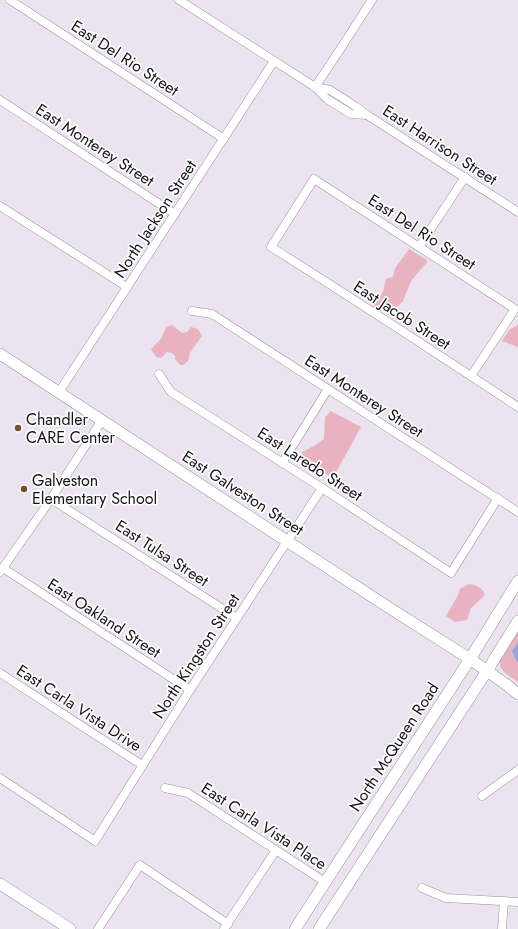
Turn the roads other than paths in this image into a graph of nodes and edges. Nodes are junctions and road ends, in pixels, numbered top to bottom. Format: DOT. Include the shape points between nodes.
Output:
graph roads {
  1 [pos="10,0"];
  2 [pos="179,0"];
  3 [pos="372,0"];
  4 [pos="274,62"];
  5 [pos="314,87"];
  6 [pos="0,100"];
  7 [pos="224,139"];
  8 [pos="465,177"];
  9 [pos="0,206"];
  10 [pos="518,212"];
  11 [pos="175,214"];
  12 [pos="271,247"];
  13 [pos="419,247"];
  14 [pos="127,287"];
  15 [pos="192,311"];
  16 [pos="0,354"];
  17 [pos="159,374"];
  18 [pos="471,376"];
  19 [pos="328,389"];
  20 [pos="59,392"];
  21 [pos="518,407"];
  22 [pos="102,420"];
  23 [pos="282,463"];
  24 [pos="322,488"];
  25 [pos="498,498"];
  26 [pos="51,499"];
  27 [pos="518,512"];
  28 [pos="287,541"];
  29 [pos="2,566"];
  30 [pos="518,581"];
  31 [pos="237,618"];
  32 [pos="518,621"];
  33 [pos="470,659"];
  34 [pos="487,671"];
  35 [pos="0,673"];
  36 [pos="190,690"];
  37 [pos="518,694"];
  38 [pos="142,766"];
  39 [pos="518,770"];
  40 [pos="0,778"];
  41 [pos="164,788"];
  42 [pos="482,796"];
  43 [pos="276,850"];
  44 [pos="325,882"];
  45 [pos="0,884"];
  46 [pos="422,888"];
  47 [pos="504,901"];
  48 [pos="518,902"];
  49 [pos="226,926"];
  50 [pos="70,929"];
  51 [pos="98,929"];
  52 [pos="294,929"];
  53 [pos="319,929"];
  54 [pos="502,929"];
  1 -- 7 [label="street, East Del Rio Street"];
  2 -- 4 [label="street, East Harrison Street"];
  3 -- 5 [label="street"];
  4 -- 5 [label="street, East Harrison Street"];
  4 -- 7 [label="street, North Jackson Street"];
  5 -- 8 [label="street, East Harrison Street" via="330,90"];
  6 -- 11 [label="street, East Monterey Street"];
  7 -- 11 [label="street, North Jackson Street"];
  8 -- 10 [label="street, East Harrison Street"];
  8 -- 13 [label="street"];
  9 -- 14 [label="street"];
  11 -- 14 [label="street, North Jackson Street"];
  12 -- 13 [label="street, East Del Rio Street" via="314,179"];
  12 -- 18 [label="street, East Jacob Street"];
  13 -- 18 [label="street, East Del Rio Street" via="515,309"];
  14 -- 20 [label="street, North Jackson Street"];
  15 -- 19 [label="street, East Monterey Street" via="212,314"];
  16 -- 20 [label="main road, East Galveston Street"];
  17 -- 23 [label="street, East Laredo Street" via="171,392"];
  18 -- 21 [label="street, East Jacob Street"];
  19 -- 23 [label="street"];
  19 -- 25 [label="street, East Monterey Street"];
  20 -- 22 [label="main road, East Galveston Street"];
  22 -- 26 [label="street"];
  22 -- 28 [label="main road, East Galveston Street"];
  23 -- 24 [label="street, East Laredo Street"];
  24 -- 25 [label="street, East Laredo Street" via="451,573"];
  24 -- 28 [label="street, North Kingston Street"];
  25 -- 27 [label="street, East Monterey Street"];
  26 -- 29 [label="street"];
  26 -- 31 [label="street, East Tulsa Street"];
  28 -- 31 [label="street, North Kingston Street"];
  28 -- 33 [label="main road, East Galveston Street"];
  29 -- 36 [label="street, East Oakland Street"];
  30 -- 33 [label="main road, North McQueen Road"];
  31 -- 36 [label="street, North Kingston Street"];
  32 -- 34 [label="main road"];
  33 -- 34 [label="main road, East Galveston Street"];
  33 -- 44 [label="main road, North McQueen Road"];
  34 -- 37 [label="main road, East Galveston Street"];
  34 -- 53 [label="main road"];
  35 -- 38 [label="street, East Carla Vista Drive"];
  36 -- 38 [label="street, North Kingston Street"];
  38 -- 40 [label="street, North Kingston Street" via="95,840"];
  39 -- 42 [label="street"];
  41 -- 43 [label="street, East Carla Vista Place" via="188,793"];
  43 -- 44 [label="street, East Carla Vista Place"];
  43 -- 49 [label="street"];
  44 -- 52 [label="main road, North McQueen Road"];
  45 -- 50 [label="main road"];
  46 -- 47 [label="street" via="446,898"];
  47 -- 48 [label="street"];
  47 -- 54 [label="street"];
  49 -- 51 [label="street" via="140,865"];
}
